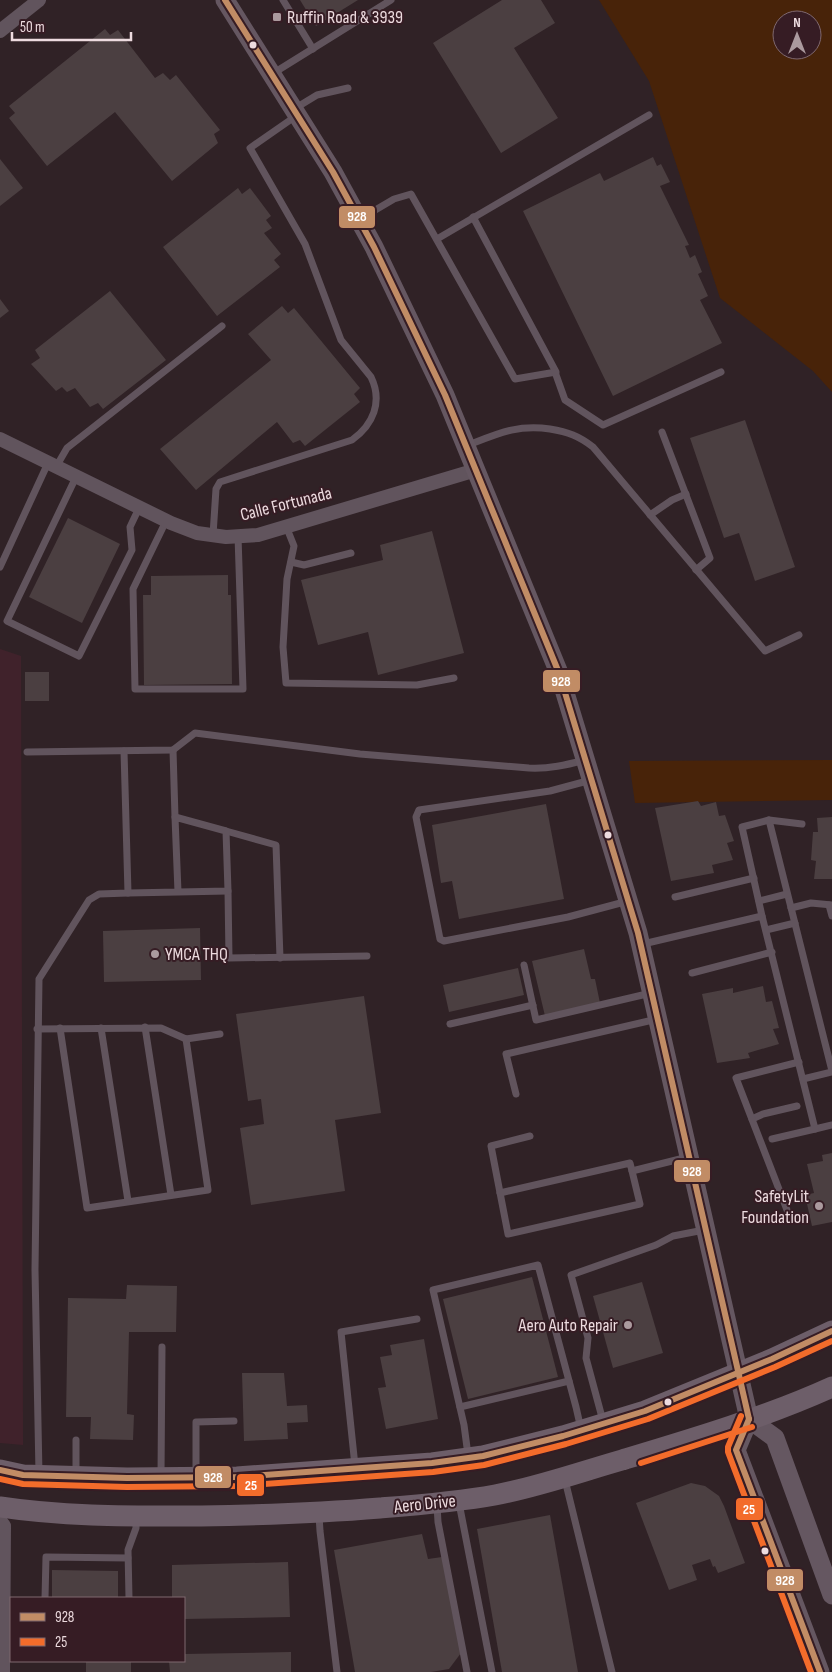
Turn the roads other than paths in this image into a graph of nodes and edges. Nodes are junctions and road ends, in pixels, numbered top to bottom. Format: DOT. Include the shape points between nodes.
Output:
graph roads {
  1 [pos="39,0"];
  2 [pos="225,0"];
  3 [pos="283,0"];
  4 [pos="391,0"];
  5 [pos="0,31"];
  6 [pos="313,49"];
  7 [pos="272,74"];
  8 [pos="348,88"];
  9 [pos="295,112"];
  10 [pos="649,115"];
  11 [pos="473,217"];
  12 [pos="359,219"];
  13 [pos="437,239"];
  14 [pos="222,326"];
  15 [pos="555,372"];
  16 [pos="721,372"];
  17 [pos="662,432"];
  18 [pos="0,439"];
  19 [pos="466,446"];
  20 [pos="52,465"];
  21 [pos="476,470"];
  22 [pos="76,477"];
  23 [pos="686,494"];
  24 [pos="139,508"];
  25 [pos="650,516"];
  26 [pos="166,521"];
  27 [pos="286,526"];
  28 [pos="213,535"];
  29 [pos="238,536"];
  30 [pos="351,553"];
  31 [pos="291,562"];
  32 [pos="0,567"];
  33 [pos="696,570"];
  34 [pos="798,635"];
  35 [pos="454,678"];
  36 [pos="173,750"];
  37 [pos="124,751"];
  38 [pos="28,752"];
  39 [pos="585,760"];
  40 [pos="592,780"];
  41 [pos="175,817"];
  42 [pos="769,820"];
  43 [pos="802,824"];
  44 [pos="226,831"];
  45 [pos="754,878"];
  46 [pos="228,891"];
  47 [pos="178,892"];
  48 [pos="128,893"];
  49 [pos="787,894"];
  50 [pos="674,897"];
  51 [pos="628,901"];
  52 [pos="759,901"];
  53 [pos="831,905"];
  54 [pos="791,908"];
  55 [pos="762,916"];
  56 [pos="832,916"];
  57 [pos="794,923"];
  58 [pos="766,930"];
  59 [pos="640,945"];
  60 [pos="772,952"];
  61 [pos="367,956"];
  62 [pos="280,958"];
  63 [pos="524,965"];
  64 [pos="692,973"];
  65 [pos="651,993"];
  66 [pos="533,1004"];
  67 [pos="657,1019"];
  68 [pos="450,1024"];
  69 [pos="37,1028"];
  70 [pos="60,1028"];
  71 [pos="101,1028"];
  72 [pos="145,1028"];
  73 [pos="220,1034"];
  74 [pos="186,1039"];
  75 [pos="799,1062"];
  76 [pos="832,1072"];
  77 [pos="803,1079"];
  78 [pos="516,1094"];
  79 [pos="797,1106"];
  80 [pos="752,1119"];
  81 [pos="832,1125"];
  82 [pos="815,1129"];
  83 [pos="530,1136"];
  84 [pos="772,1140"];
  85 [pos="689,1157"];
  86 [pos="632,1171"];
  87 [pos="500,1193"];
  88 [pos="171,1195"];
  89 [pos="128,1202"];
  90 [pos="787,1210"];
  91 [pos="705,1230"];
  92 [pos="417,1319"];
  93 [pos="832,1331"];
  94 [pos="162,1347"];
  95 [pos="738,1373"];
  96 [pos="569,1381"];
  97 [pos="832,1386"];
  98 [pos="460,1407"];
  99 [pos="749,1419"];
  100 [pos="234,1421"];
  101 [pos="604,1424"];
  102 [pos="581,1431"];
  103 [pos="76,1440"];
  104 [pos="468,1458"];
  105 [pos="355,1469"];
  106 [pos="0,1470"];
  107 [pos="39,1475"];
  108 [pos="76,1476"];
  109 [pos="161,1477"];
  110 [pos="196,1477"];
  111 [pos="564,1477"];
  112 [pos="458,1500"];
  113 [pos="436,1504"];
  114 [pos="0,1507"];
  115 [pos="319,1512"];
  116 [pos="136,1516"];
  117 [pos="0,1522"];
  118 [pos="128,1558"];
  119 [pos="832,1595"];
  120 [pos="45,1597"];
  121 [pos="129,1597"];
  122 [pos="7,1612"];
  123 [pos="2,1672"];
  124 [pos="337,1672"];
  125 [pos="467,1672"];
  126 [pos="492,1672"];
  127 [pos="612,1672"];
  128 [pos="820,1672"];
  1 -- 5 [label="street"];
  2 -- 7 [label="main road"];
  3 -- 6 [label="lane"];
  4 -- 6 [label="lane"];
  6 -- 7 [label="lane"];
  7 -- 9 [label="main road"];
  8 -- 9 [label="lane" via="317,95"];
  9 -- 12 [label="main road"];
  9 -- 28 [label="lane" via="250,148 305,244 341,340 371,377 376,402 369,425 352,440 220,482 216,489"];
  10 -- 11 [label="lane"];
  11 -- 13 [label="lane"];
  11 -- 15 [label="lane"];
  12 -- 13 [label="lane" via="394,199 412,194"];
  12 -- 19 [label="main road" via="445,394"];
  13 -- 15 [label="lane" via="515,379"];
  14 -- 20 [label="lane" via="67,448"];
  15 -- 16 [label="lane" via="565,400 603,425"];
  17 -- 23 [label="lane"];
  18 -- 20 [label="street, Calle Fortunada"];
  19 -- 21 [label="main road"];
  19 -- 25 [label="lane" via="521,427 571,434 593,447"];
  20 -- 22 [label="street, Calle Fortunada"];
  20 -- 32 [label="lane"];
  21 -- 27 [label="street, Calle Fortunada"];
  21 -- 39 [label="main road" via="559,673"];
  22 -- 24 [label="street, Calle Fortunada"];
  22 -- 24 [label="lane" via="7,621 79,656 132,550 130,527"];
  23 -- 25 [label="lane"];
  23 -- 33 [label="lane" via="710,558"];
  24 -- 26 [label="street, Calle Fortunada"];
  25 -- 33 [label="lane"];
  26 -- 28 [label="street, Calle Fortunada" via="197,533"];
  26 -- 29 [label="lane" via="133,589 135,689 243,689"];
  27 -- 29 [label="street, Calle Fortunada"];
  27 -- 31 [label="lane" via="294,546"];
  28 -- 29 [label="street, Calle Fortunada"];
  30 -- 31 [label="lane" via="304,565"];
  31 -- 35 [label="lane" via="284,637 286,683 417,685"];
  33 -- 34 [label="lane" via="765,651"];
  36 -- 37 [label="lane"];
  36 -- 39 [label="lane" via="195,732 360,754 529,768 559,767"];
  36 -- 41 [label="lane"];
  37 -- 38 [label="lane"];
  37 -- 48 [label="lane"];
  39 -- 40 [label="main road"];
  40 -- 51 [label="main road"];
  40 -- 51 [label="lane" via="542,792 420,810 416,817 440,938 444,941 568,917"];
  41 -- 44 [label="lane"];
  41 -- 47 [label="lane"];
  42 -- 43 [label="lane"];
  42 -- 45 [label="lane" via="742,827"];
  42 -- 49 [label="lane"];
  44 -- 46 [label="lane"];
  44 -- 62 [label="lane" via="276,844"];
  45 -- 50 [label="lane"];
  45 -- 52 [label="lane"];
  46 -- 47 [label="lane"];
  46 -- 62 [label="lane" via="229,958"];
  47 -- 48 [label="lane"];
  48 -- 69 [label="lane" via="99,894 89,900 39,979"];
  49 -- 52 [label="lane"];
  49 -- 54 [label="lane"];
  51 -- 59 [label="main road"];
  52 -- 55 [label="lane"];
  53 -- 54 [label="lane" via="811,903"];
  53 -- 56 [label="lane"];
  54 -- 57 [label="lane"];
  55 -- 58 [label="lane"];
  55 -- 59 [label="lane"];
  57 -- 58 [label="lane"];
  57 -- 76 [label="lane"];
  58 -- 60 [label="lane"];
  59 -- 65 [label="main road"];
  60 -- 64 [label="lane"];
  60 -- 75 [label="lane"];
  61 -- 62 [label="lane"];
  63 -- 66 [label="lane"];
  65 -- 66 [label="lane" via="536,1020"];
  65 -- 67 [label="main road"];
  66 -- 68 [label="lane"];
  67 -- 78 [label="lane" via="506,1054"];
  67 -- 85 [label="main road"];
  69 -- 70 [label="lane"];
  69 -- 107 [label="lane" via="35,1270"];
  70 -- 71 [label="lane"];
  70 -- 89 [label="lane" via="87,1208"];
  71 -- 72 [label="lane"];
  71 -- 89 [label="lane"];
  72 -- 74 [label="lane" via="161,1028"];
  72 -- 88 [label="lane"];
  73 -- 74 [label="lane"];
  74 -- 88 [label="lane" via="208,1190"];
  75 -- 77 [label="lane"];
  75 -- 80 [label="lane" via="736,1078"];
  76 -- 77 [label="lane"];
  77 -- 82 [label="lane"];
  79 -- 80 [label="lane"];
  80 -- 90 [label="lane"];
  81 -- 82 [label="lane"];
  82 -- 84 [label="lane"];
  83 -- 87 [label="lane" via="491,1146"];
  85 -- 86 [label="lane"];
  85 -- 91 [label="main road"];
  86 -- 87 [label="lane" via="630,1164"];
  86 -- 87 [label="lane" via="640,1204 508,1234"];
  88 -- 89 [label="lane"];
  91 -- 95 [label="main road"];
  91 -- 101 [label="lane" via="674,1236 571,1275 588,1338 586,1358"];
  92 -- 105 [label="lane" via="341,1332"];
  93 -- 95 [label="main road"];
  94 -- 109 [label="lane"];
  95 -- 99 [label="main road"];
  95 -- 101 [label="main road"];
  96 -- 98 [label="lane"];
  96 -- 98 [label="lane" via="538,1265 433,1290"];
  96 -- 102 [label="lane"];
  97 -- 99 [label="main road, Aero Drive" via="795,1404"];
  98 -- 104 [label="lane"];
  99 -- 111 [label="main road, Aero Drive"];
  99 -- 119 [label="main road" via="775,1438"];
  99 -- 128 [label="main road" via="736,1450"];
  100 -- 110 [label="lane" via="196,1422"];
  101 -- 102 [label="main road"];
  102 -- 104 [label="main road"];
  103 -- 108 [label="lane"];
  104 -- 105 [label="main road"];
  105 -- 110 [label="main road"];
  106 -- 107 [label="main road"];
  107 -- 108 [label="main road"];
  108 -- 109 [label="main road"];
  109 -- 110 [label="main road"];
  111 -- 112 [label="main road, Aero Drive" via="496,1495"];
  111 -- 127 [label="lane"];
  112 -- 113 [label="main road, Aero Drive"];
  112 -- 126 [label="lane"];
  113 -- 115 [label="main road, Aero Drive"];
  113 -- 125 [label="lane"];
  114 -- 116 [label="main road, Aero Drive"];
  115 -- 116 [label="main road, Aero Drive"];
  115 -- 124 [label="lane"];
  116 -- 118 [label="lane"];
  117 -- 122 [label="street" via="3,1526"];
  118 -- 120 [label="lane" via="46,1557"];
  118 -- 121 [label="lane"];
  122 -- 123 [label="street"];
}
